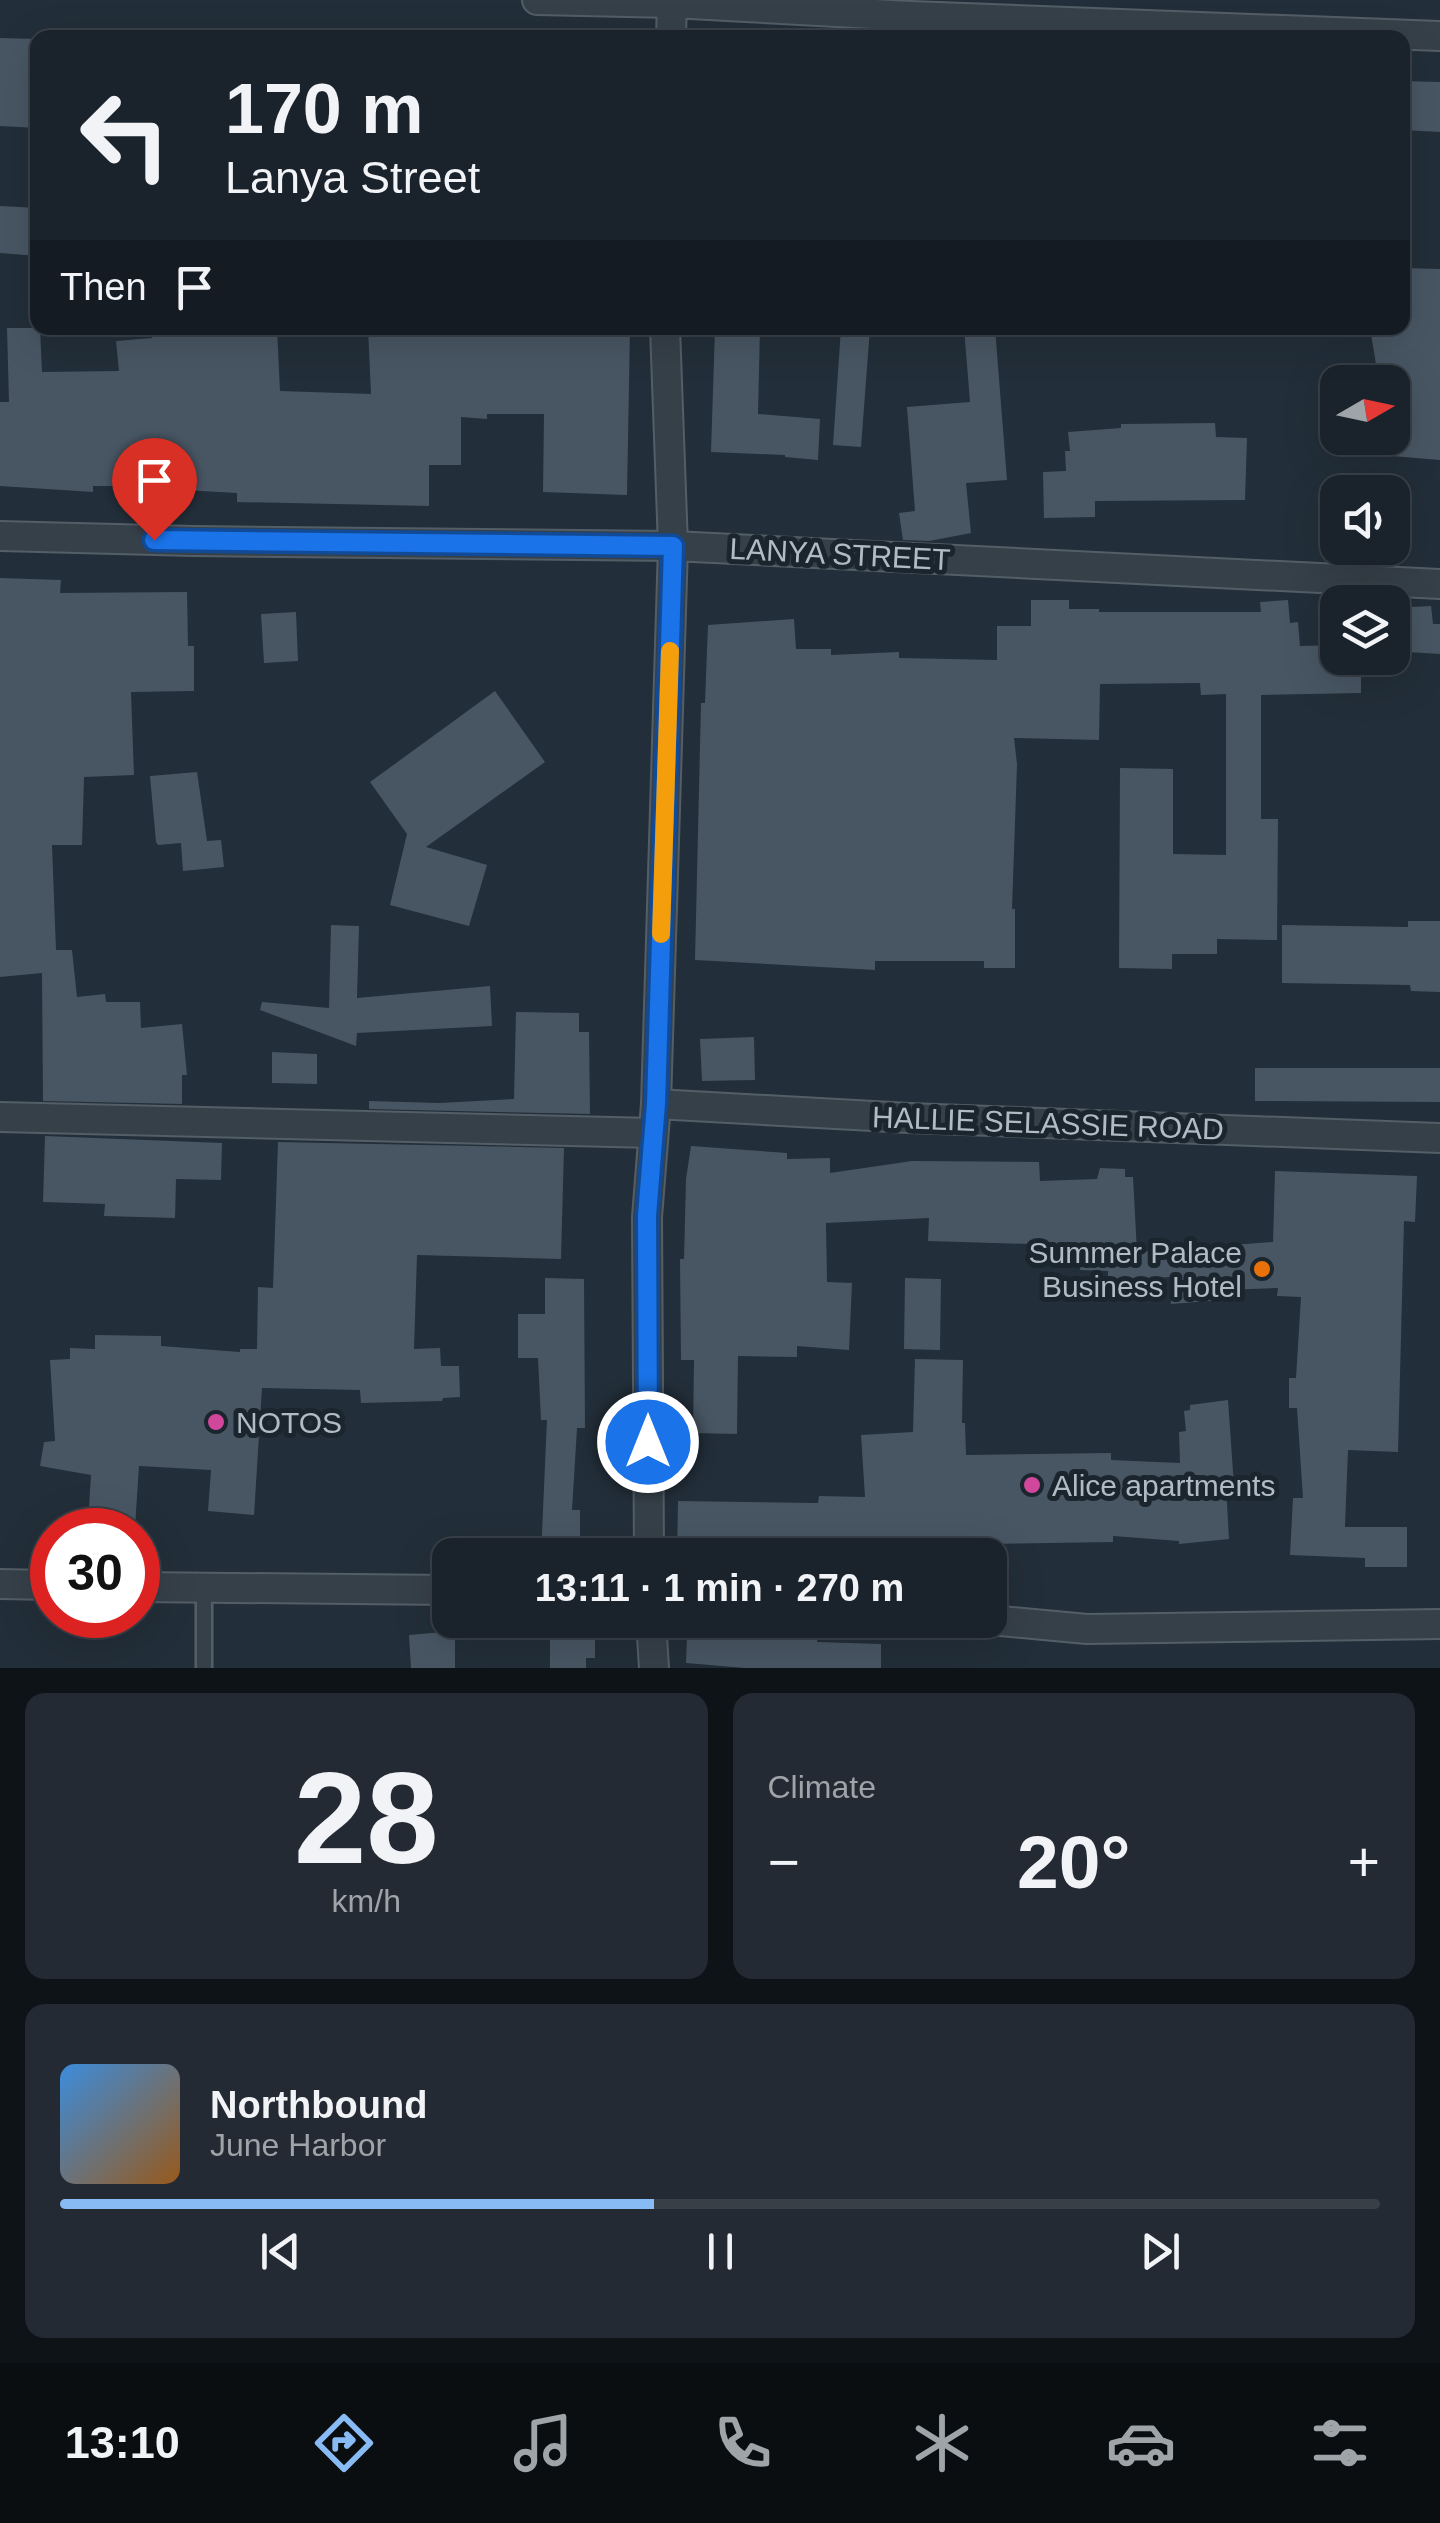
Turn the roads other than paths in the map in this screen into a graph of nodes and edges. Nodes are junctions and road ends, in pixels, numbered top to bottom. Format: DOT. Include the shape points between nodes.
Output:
graph roads {
  1 [pos="537,0"];
  2 [pos="672,1"];
  3 [pos="910,8"];
  4 [pos="671,30"];
  5 [pos="1326,30"];
  6 [pos="1410,34"];
  7 [pos="1440,36"];
  8 [pos="665,335"];
  9 [pos="0,536"];
  10 [pos="673,546"];
  11 [pos="1440,584"];
  12 [pos="656,1104"];
  13 [pos="0,1117"];
  14 [pos="653,1133"];
  15 [pos="1440,1138"];
  16 [pos="649,1538"];
  17 [pos="0,1584"];
  18 [pos="30,1585"];
  19 [pos="160,1587"];
  20 [pos="204,1588"];
  21 [pos="432,1590"];
  22 [pos="1007,1622"];
  23 [pos="1440,1624"];
  24 [pos="652,1638"];
  25 [pos="204,1668"];
  26 [pos="654,1668"];
  1 -- 2 [label="street"];
  2 -- 3 [label="street"];
  2 -- 4 [label="street"];
  3 -- 5 [label="street"];
  6 -- 7 [label="street"];
  8 -- 10 [label="street"];
  9 -- 10 [label="street, LANYA STREET"];
  10 -- 11 [label="street, LANYA STREET"];
  10 -- 12 [label="street"];
  12 -- 14 [label="street"];
  12 -- 15 [label="street, HALLIE SELASSIE ROAD"];
  13 -- 14 [label="street"];
  14 -- 16 [label="street" via="647,1216"];
  17 -- 18 [label="street"];
  19 -- 20 [label="street"];
  20 -- 21 [label="street"];
  20 -- 25 [label="lane"];
  22 -- 23 [label="street" via="1087,1629"];
  24 -- 26 [label="street"];
}
